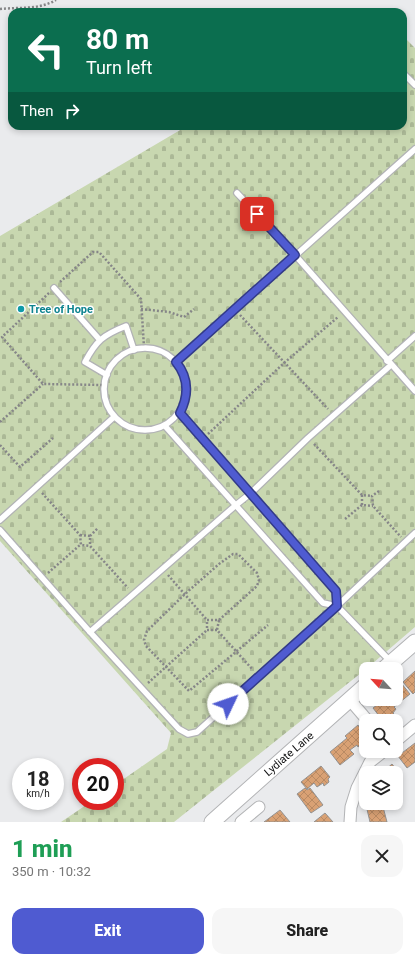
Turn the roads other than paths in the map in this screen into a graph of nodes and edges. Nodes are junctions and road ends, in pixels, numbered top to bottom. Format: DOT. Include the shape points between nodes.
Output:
graph roads {
  1 [pos="407,78"];
  2 [pos="415,85"];
  3 [pos="415,149"];
  4 [pos="238,193"];
  5 [pos="295,255"];
  6 [pos="54,288"];
  7 [pos="415,336"];
  8 [pos="100,339"];
  9 [pos="134,350"];
  10 [pos="176,362"];
  11 [pos="389,363"];
  12 [pos="107,375"];
  13 [pos="415,391"];
  14 [pos="180,413"];
  15 [pos="114,417"];
  16 [pos="165,426"];
  17 [pos="251,493"];
  18 [pos="236,505"];
  19 [pos="0,520"];
  20 [pos="0,530"];
  21 [pos="415,533"];
  22 [pos="337,606"];
  23 [pos="90,632"];
  24 [pos="415,642"];
  25 [pos="385,662"];
  26 [pos="392,662"];
  27 [pos="359,692"];
  28 [pos="350,700"];
  29 [pos="362,714"];
  30 [pos="415,725"];
  31 [pos="403,735"];
  32 [pos="375,758"];
  33 [pos="259,807"];
  34 [pos="212,822"];
  35 [pos="241,822"];
  36 [pos="350,822"];
  1 -- 2 [label="lane"];
  3 -- 5 [label="lane"];
  4 -- 5 [label="lane"];
  5 -- 10 [label="lane"];
  5 -- 11 [label="lane"];
  6 -- 8 [label="lane"];
  7 -- 11 [label="lane"];
  8 -- 9 [label="lane" via="126,326"];
  8 -- 12 [label="lane" via="84,362"];
  9 -- 10 [label="lane" via="151,348 165,353"];
  9 -- 12 [label="lane" via="118,358"];
  10 -- 14 [label="lane" via="184,373 187,387"];
  11 -- 13 [label="lane"];
  11 -- 17 [label="lane"];
  12 -- 15 [label="lane" via="103,385 105,399"];
  14 -- 16 [label="lane"];
  14 -- 17 [label="lane"];
  15 -- 16 [label="lane" via="141,430 154,430"];
  15 -- 19 [label="lane"];
  16 -- 18 [label="lane"];
  17 -- 18 [label="lane"];
  17 -- 22 [label="lane" via="336,591"];
  18 -- 22 [label="lane" via="324,603"];
  18 -- 23 [label="lane"];
  20 -- 23 [label="lane"];
  21 -- 22 [label="lane"];
  22 -- 23 [label="lane" via="197,732 188,734 179,729"];
  22 -- 25 [label="lane"];
  24 -- 26 [label="main road"];
  27 -- 28 [label="main road, Lydiate Lane"];
  28 -- 29 [label="street"];
  28 -- 34 [label="main road, Lydiate Lane"];
  30 -- 31 [label="street"];
  32 -- 36 [label="street" via="370,762 357,788 351,807"];
  33 -- 35 [label="street"];
}
